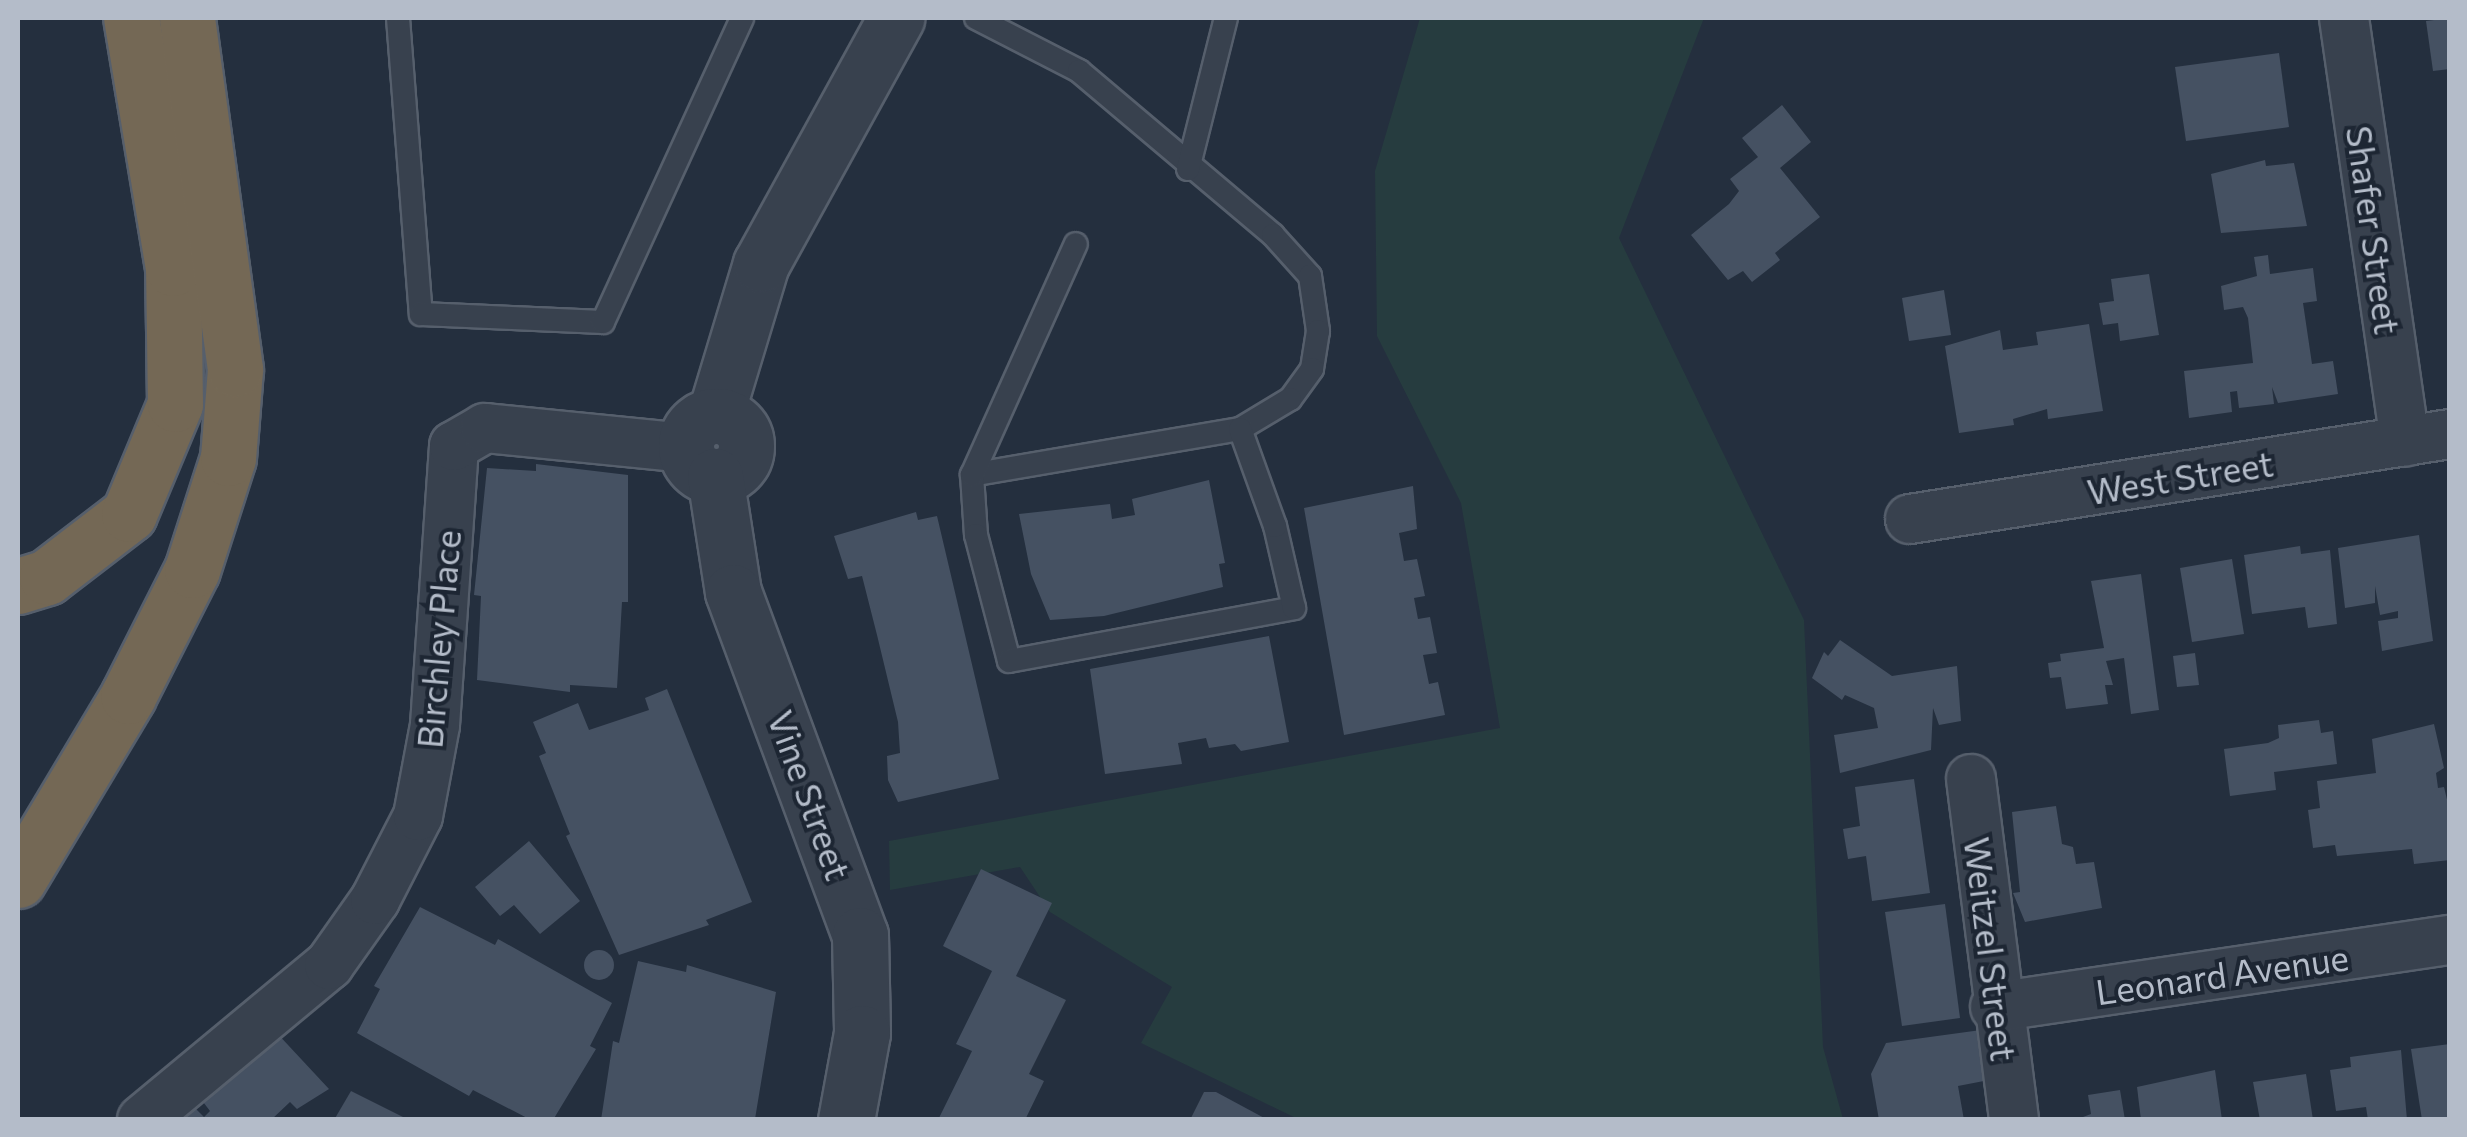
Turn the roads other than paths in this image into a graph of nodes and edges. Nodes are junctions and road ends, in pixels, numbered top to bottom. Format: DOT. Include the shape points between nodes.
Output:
graph roads {
  1 [pos="130,18"];
  2 [pos="186,18"];
  3 [pos="398,18"];
  4 [pos="742,18"];
  5 [pos="896,18"];
  6 [pos="910,18"];
  7 [pos="919,18"];
  8 [pos="976,18"];
  9 [pos="1226,18"];
  10 [pos="2344,18"];
  11 [pos="1188,168"];
  12 [pos="1076,244"];
  13 [pos="1240,429"];
  14 [pos="2427,438"];
  15 [pos="705,446"];
  16 [pos="972,475"];
  17 [pos="1910,519"];
  18 [pos="18,586"];
  19 [pos="1971,779"];
  20 [pos="18,880"];
  21 [pos="2450,940"];
  22 [pos="1995,1007"];
  23 [pos="142,1120"];
  24 [pos="846,1120"];
  25 [pos="2014,1120"];
  1 -- 18 [label="highway" via="173,268 175,404 128,514 47,577"];
  2 -- 20 [label="highway" via="234,369 228,458 192,570 128,696"];
  3 -- 4 [label="lane" via="421,314 602,322"];
  5 -- 15 [label="street, Vine Street" via="761,264"];
  6 -- 7 [label="street"];
  8 -- 11 [label="lane" via="1079,71"];
  9 -- 11 [label="lane"];
  10 -- 14 [label="street, Shafer Street"];
  11 -- 13 [label="lane" via="1274,235 1310,276 1318,331 1312,369 1290,399"];
  12 -- 16 [label="lane"];
  13 -- 16 [label="lane"];
  13 -- 16 [label="lane" via="1275,526 1294,608 1009,661 976,535"];
  14 -- 17 [label="street, West Street"];
  15 -- 23 [label="street, Birchley Place" via="485,428 454,446 434,725 418,816 375,900 328,965"];
  15 -- 24 [label="street, Vine Street" via="733,592 860,934 862,1033"];
  19 -- 22 [label="street, Weitzel Street"];
  21 -- 22 [label="street, Leonard Avenue"];
  22 -- 25 [label="street, Weitzel Street"];
}
